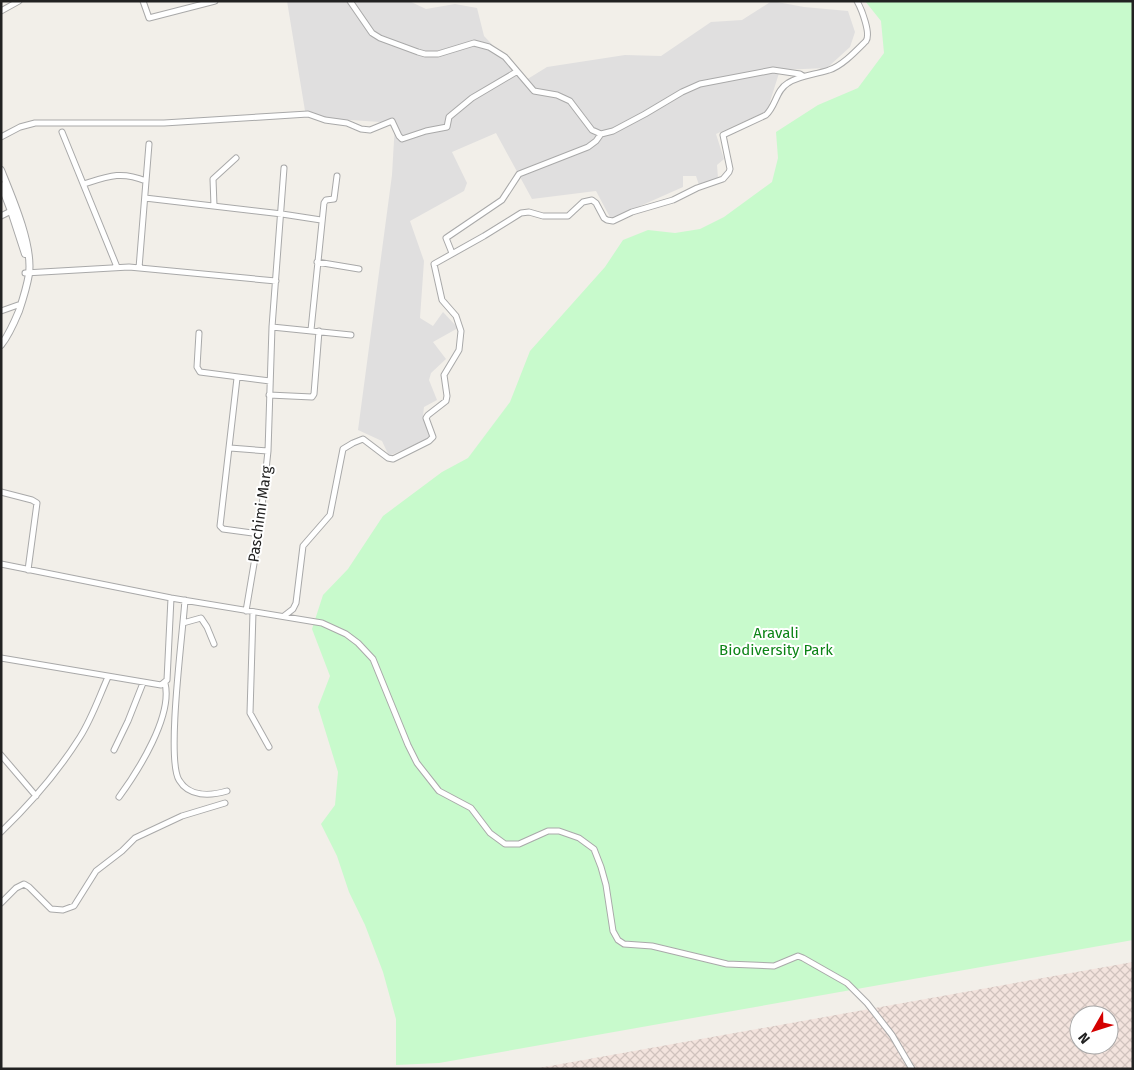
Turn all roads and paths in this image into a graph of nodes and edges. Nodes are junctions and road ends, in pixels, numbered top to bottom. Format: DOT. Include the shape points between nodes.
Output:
graph roads {
  1 [pos="19,1"];
  2 [pos="143,1"];
  3 [pos="215,1"];
  4 [pos="350,1"];
  5 [pos="858,1"];
  6 [pos="1,11"];
  7 [pos="516,72"];
  8 [pos="803,76"];
  9 [pos="62,132"];
  10 [pos="601,134"];
  11 [pos="1,137"];
  12 [pos="149,144"];
  13 [pos="236,158"];
  14 [pos="284,168"];
  15 [pos="1,170"];
  16 [pos="337,176"];
  17 [pos="146,182"];
  18 [pos="84,184"];
  19 [pos="1,185"];
  20 [pos="145,198"];
  21 [pos="214,206"];
  22 [pos="11,211"];
  23 [pos="282,214"];
  24 [pos="1,216"];
  25 [pos="321,220"];
  26 [pos="452,253"];
  27 [pos="317,262"];
  28 [pos="117,267"];
  29 [pos="139,268"];
  30 [pos="359,269"];
  31 [pos="27,273"];
  32 [pos="276,281"];
  33 [pos="18,305"];
  34 [pos="1,311"];
  35 [pos="272,327"];
  36 [pos="311,330"];
  37 [pos="319,331"];
  38 [pos="199,334"];
  39 [pos="351,334"];
  40 [pos="1,340"];
  41 [pos="1,345"];
  42 [pos="237,378"];
  43 [pos="270,381"];
  44 [pos="269,395"];
  45 [pos="230,448"];
  46 [pos="268,452"];
  47 [pos="1,492"];
  48 [pos="259,534"];
  49 [pos="1,564"];
  50 [pos="28,570"];
  51 [pos="171,598"];
  52 [pos="185,600"];
  53 [pos="246,611"];
  54 [pos="253,612"];
  55 [pos="283,617"];
  56 [pos="183,623"];
  57 [pos="214,644"];
  58 [pos="1,658"];
  59 [pos="108,677"];
  60 [pos="143,683"];
  61 [pos="165,683"];
  62 [pos="269,747"];
  63 [pos="114,750"];
  64 [pos="1,755"];
  65 [pos="227,792"];
  66 [pos="36,796"];
  67 [pos="118,797"];
  68 [pos="225,803"];
  69 [pos="1,832"];
  70 [pos="1,902"];
  71 [pos="912,1069"];
  1 -- 6 [label="street"];
  2 -- 3 [label="street" via="149,18"];
  4 -- 7 [label="street" via="369,30 380,38 425,54 438,54 467,44 484,44 503,56"];
  5 -- 8 [label="street" via="868,39 836,67"];
  7 -- 10 [label="street" via="534,91 570,101 592,130"];
  7 -- 11 [label="street" via="472,98 449,117 447,127 402,139 392,121 370,130 308,114 164,123 34,123"];
  8 -- 10 [label="street" via="773,70 700,84 613,131"];
  8 -- 26 [label="street" via="783,86 766,115 723,134 730,169 723,179 610,221 604,218 592,200 583,202 568,216 521,213"];
  9 -- 18 [label="street"];
  10 -- 26 [label="street" via="588,147 519,174 502,200 447,238"];
  12 -- 17 [label="street"];
  13 -- 21 [label="street" via="213,178"];
  14 -- 23 [label="street, Paschimi Marg"];
  15 -- 31 [label="street" via="29,255"];
  16 -- 25 [label="street" via="334,199 324,202"];
  17 -- 18 [label="street" via="119,174"];
  17 -- 20 [label="street"];
  18 -- 28 [label="street"];
  19 -- 22 [label="street"];
  20 -- 21 [label="street"];
  20 -- 29 [label="street"];
  21 -- 23 [label="street"];
  22 -- 24 [label="street"];
  22 -- 31 [label="street" via="25,254"];
  23 -- 25 [label="street"];
  23 -- 32 [label="street, Paschimi Marg"];
  25 -- 27 [label="street"];
  26 -- 55 [label="street" via="433,266 442,300 459,322 461,343 444,375 446,401 426,418 433,437 393,459 363,440 343,449 330,515 303,546 296,603"];
  27 -- 30 [label="street"];
  27 -- 36 [label="street"];
  28 -- 29 [label="street"];
  28 -- 31 [label="street"];
  29 -- 32 [label="street"];
  31 -- 33 [label="street"];
  31 -- 41 [label="street" via="22,303"];
  32 -- 35 [label="street, Paschimi Marg"];
  33 -- 34 [label="street"];
  33 -- 40 [label="street"];
  35 -- 36 [label="street"];
  35 -- 43 [label="street, Paschimi Marg"];
  36 -- 37 [label="street"];
  37 -- 39 [label="street"];
  37 -- 44 [label="street" via="312,397"];
  38 -- 42 [label="street" via="198,370"];
  42 -- 43 [label="street"];
  42 -- 45 [label="street"];
  43 -- 44 [label="street, Paschimi Marg"];
  44 -- 46 [label="street, Paschimi Marg"];
  45 -- 46 [label="street"];
  45 -- 48 [label="street" via="220,528"];
  46 -- 48 [label="street, Paschimi Marg"];
  47 -- 50 [label="street" via="37,503"];
  48 -- 53 [label="street, Paschimi Marg"];
  49 -- 50 [label="street"];
  50 -- 51 [label="street"];
  51 -- 52 [label="street"];
  51 -- 61 [label="street"];
  52 -- 53 [label="street"];
  52 -- 56 [label="street"];
  53 -- 54 [label="street"];
  54 -- 55 [label="street"];
  54 -- 62 [label="street" via="250,713"];
  55 -- 71 [label="street" via="332,626 366,651 377,667 387,698 417,763 439,792 471,808 497,840 505,844 519,844 548,831 559,830 589,844 601,866 613,931 618,940 624,944 652,946 727,964 774,966 798,956 803,958 847,983 860,996 892,1035"];
  56 -- 57 [label="street" via="201,618"];
  56 -- 65 [label="street" via="175,771 181,783 192,791 209,795"];
  58 -- 59 [label="street"];
  59 -- 60 [label="street"];
  59 -- 66 [label="street" via="80,736"];
  60 -- 61 [label="street" via="156,686"];
  60 -- 63 [label="street"];
  61 -- 67 [label="street" via="167,695 157,731 137,770"];
  64 -- 66 [label="street"];
  66 -- 69 [label="street"];
  68 -- 70 [label="street" via="182,816 135,838 96,871 76,904 68,910 51,908 24,884"];
}
